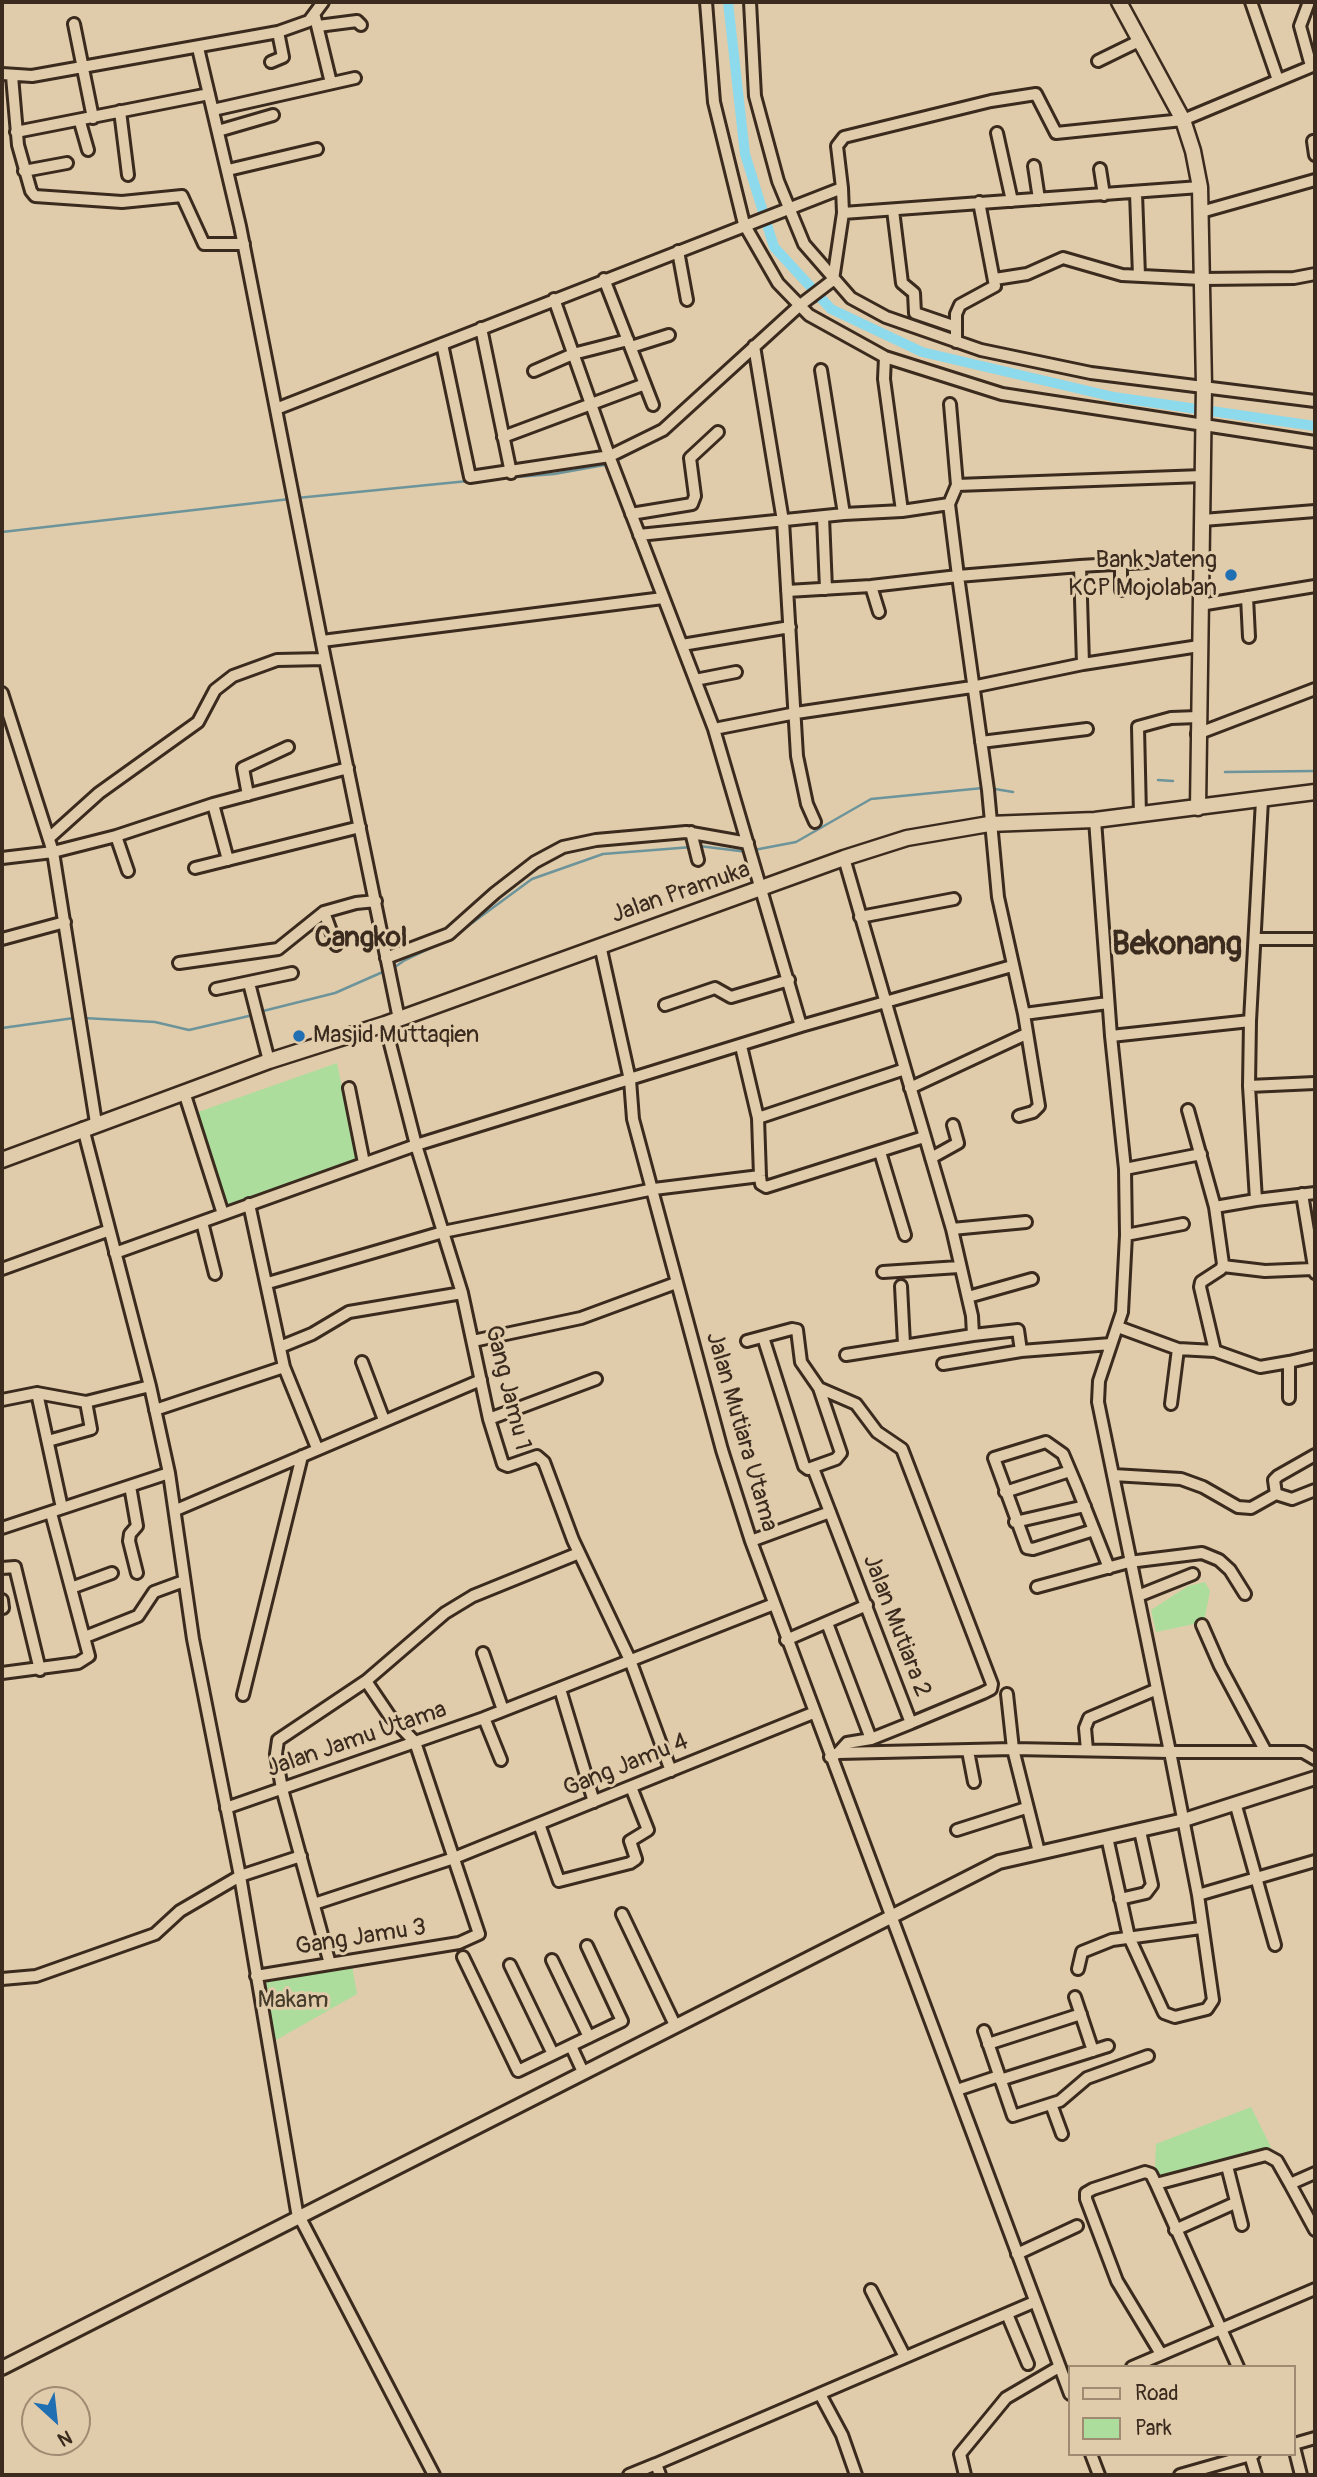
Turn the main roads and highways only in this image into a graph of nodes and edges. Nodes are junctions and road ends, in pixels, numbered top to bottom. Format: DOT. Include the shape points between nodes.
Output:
graph roads {
  1 [pos="1119,2"];
  2 [pos="1315,792"];
  3 [pos="1198,808"];
  4 [pos="2,1160"];
  1 -- 3 [label="main road" via="1183,120 1200,187 1204,420"];
  2 -- 3 [label="main road, Jalan Pramuka"];
  3 -- 4 [label="main road, Jalan Pramuka" via="1096,820 989,824 907,838 269,1061"];
}
